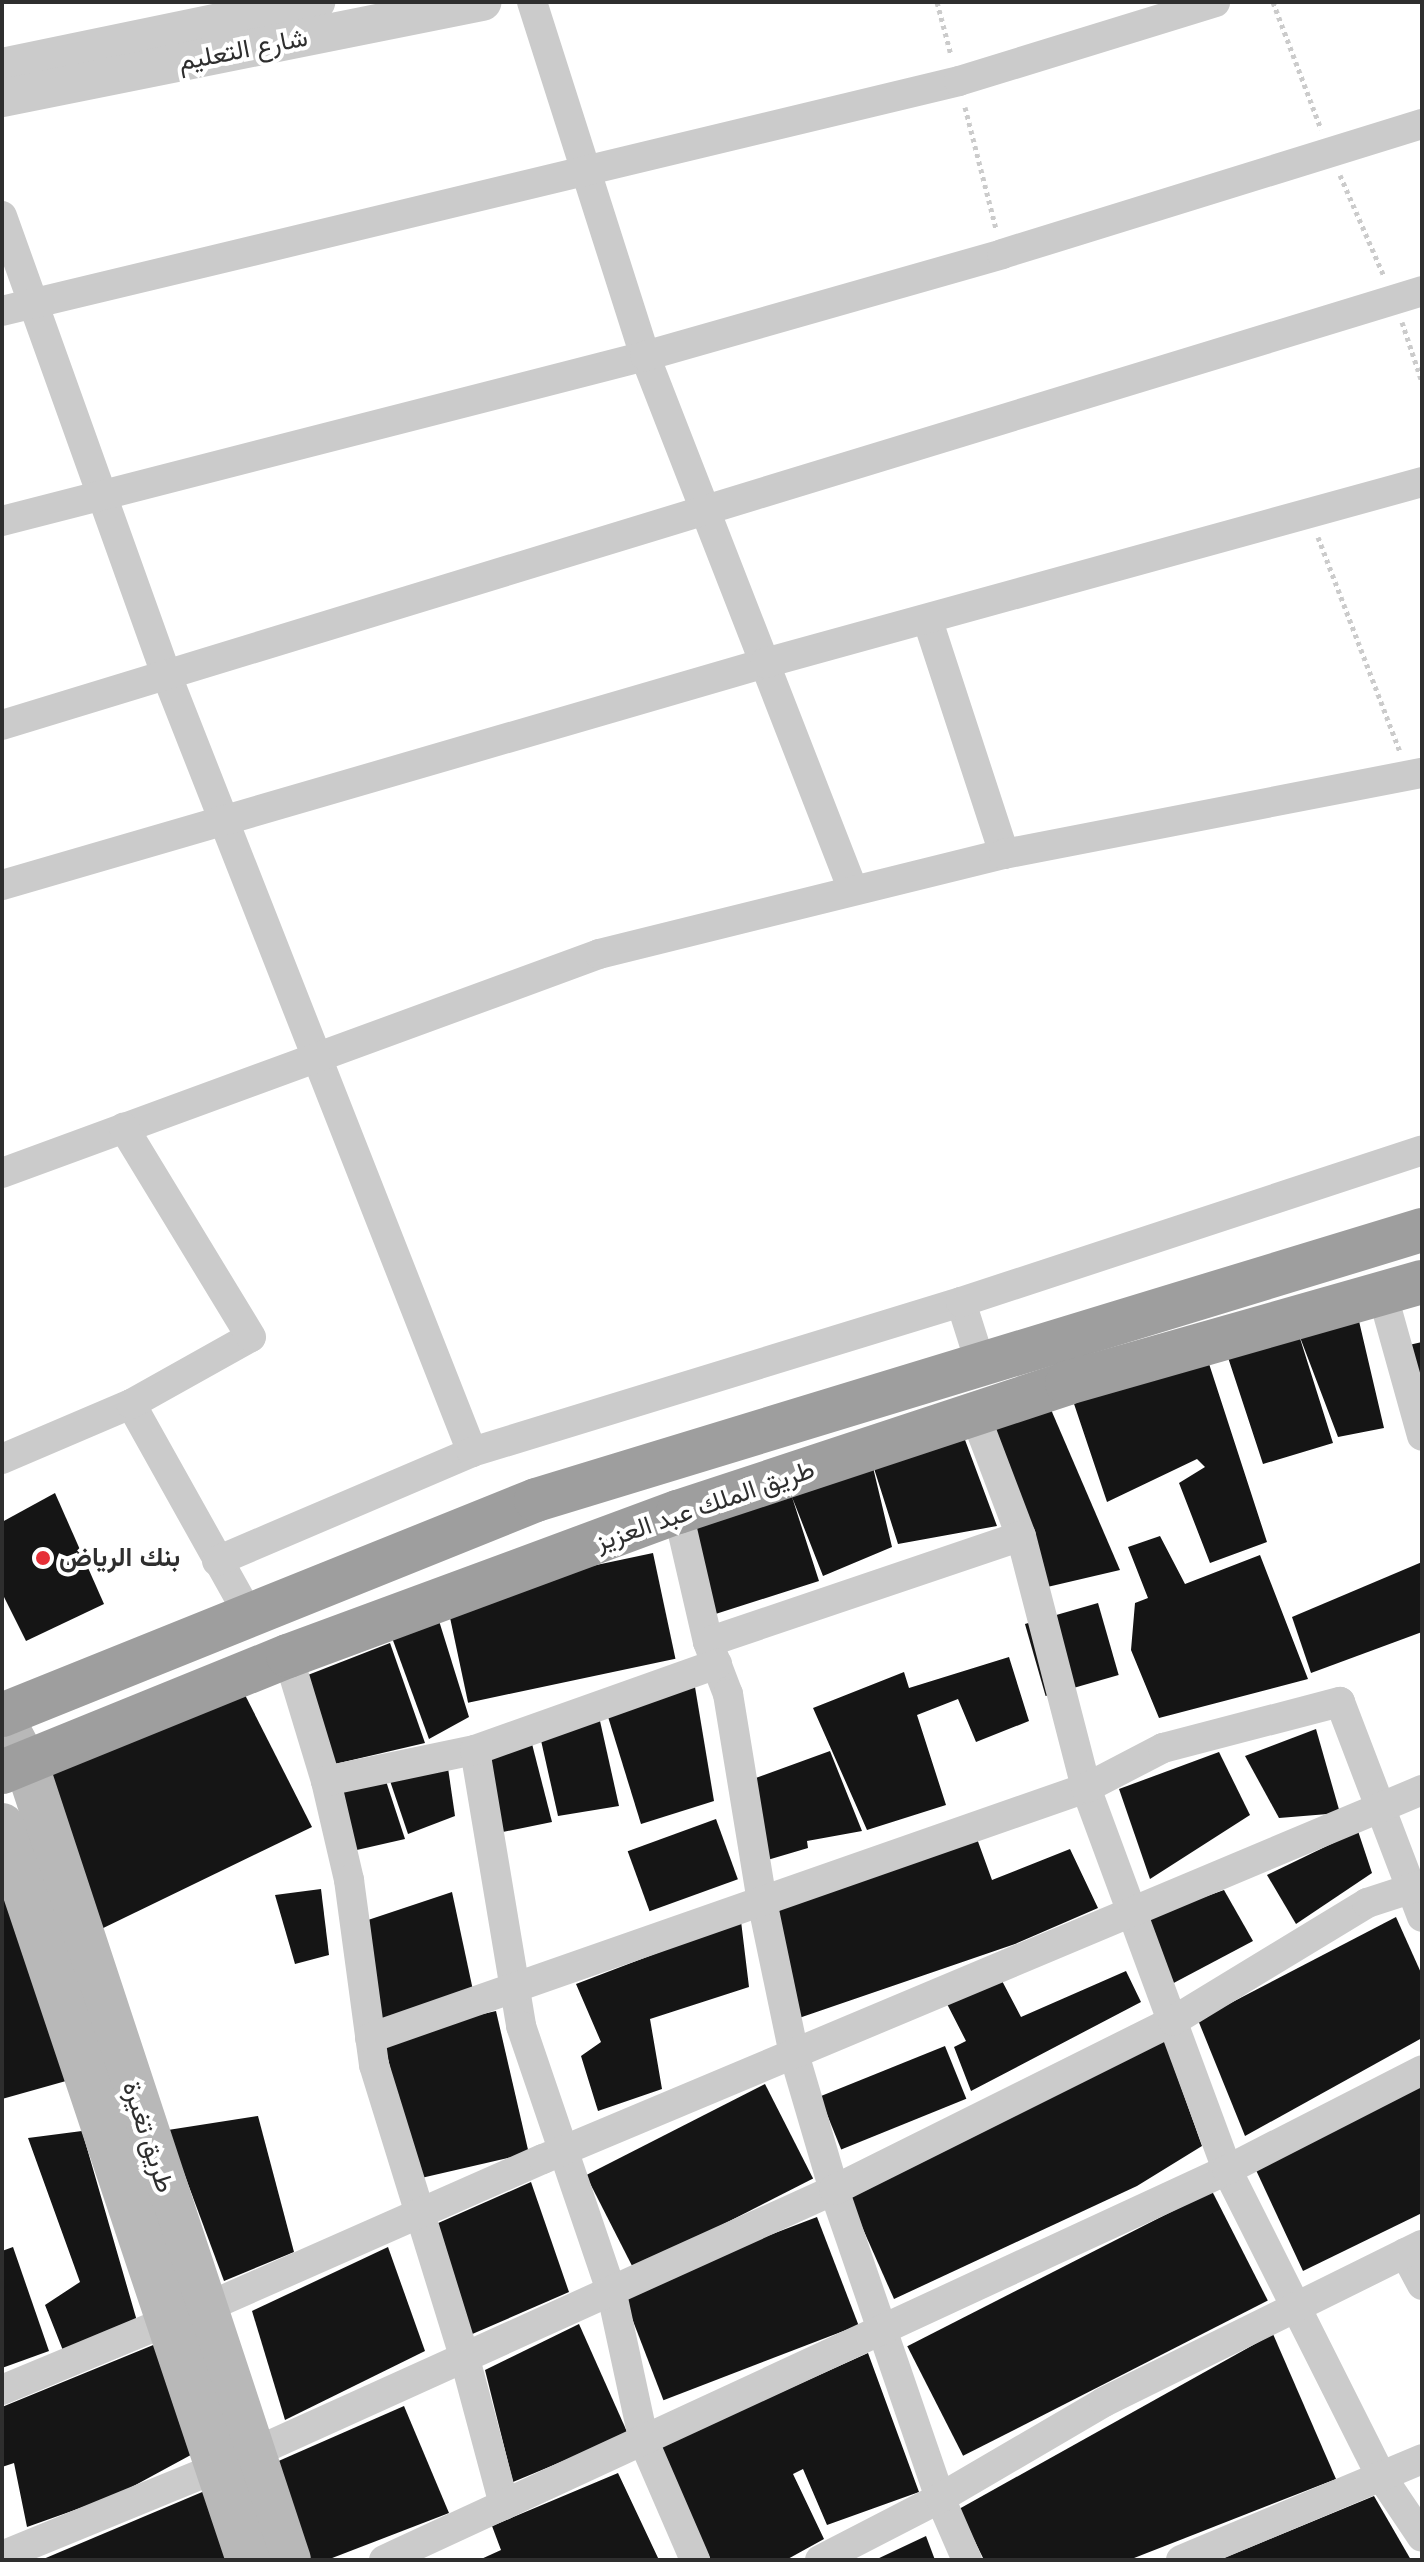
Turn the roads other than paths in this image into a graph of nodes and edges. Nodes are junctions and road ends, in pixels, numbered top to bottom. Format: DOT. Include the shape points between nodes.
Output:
graph roads {
  1 [pos="316,2"];
  2 [pos="483,2"];
  3 [pos="532,2"];
  4 [pos="1215,2"];
  5 [pos="2,67"];
  6 [pos="2,98"];
  7 [pos="1422,124"];
  8 [pos="586,173"];
  9 [pos="2,216"];
  10 [pos="1408,295"];
  11 [pos="33,302"];
  12 [pos="2,311"];
  13 [pos="645,356"];
  14 [pos="1422,482"];
  15 [pos="103,495"];
  16 [pos="705,511"];
  17 [pos="2,521"];
  18 [pos="928,621"];
  19 [pos="765,663"];
  20 [pos="167,676"];
  21 [pos="2,725"];
  22 [pos="1416,775"];
  23 [pos="226,823"];
  24 [pos="1004,854"];
  25 [pos="2,885"];
  26 [pos="853,890"];
  27 [pos="318,1056"];
  28 [pos="124,1128"];
  29 [pos="1422,1150"];
  30 [pos="2,1173"];
  31 [pos="1422,1230"];
  32 [pos="1402,1289"];
  33 [pos="961,1302"];
  34 [pos="980,1362"];
  35 [pos="131,1404"];
  36 [pos="975,1415"];
  37 [pos="1422,1436"];
  38 [pos="472,1452"];
  39 [pos="2,1459"];
  40 [pos="678,1512"];
  41 [pos="1021,1536"];
  42 [pos="217,1561"];
  43 [pos="248,1613"];
  44 [pos="712,1653"];
  45 [pos="288,1656"];
  46 [pos="2,1716"];
  47 [pos="475,1750"];
  48 [pos="14,1768"];
  49 [pos="326,1781"];
  50 [pos="1086,1788"];
  51 [pos="1422,1790"];
  52 [pos="1381,1807"];
  53 [pos="2,1825"];
  54 [pos="1416,1887"];
  55 [pos="762,1901"];
  56 [pos="1130,1912"];
  57 [pos="1422,1917"];
  58 [pos="515,1990"];
  59 [pos="1173,2021"];
  60 [pos="370,2038"];
  61 [pos="794,2054"];
  62 [pos="1422,2070"];
  63 [pos="561,2152"];
  64 [pos="1227,2170"];
  65 [pos="834,2190"];
  66 [pos="417,2215"];
  67 [pos="1413,2249"];
  68 [pos="1422,2285"];
  69 [pos="612,2294"];
  70 [pos="1293,2307"];
  71 [pos="187,2315"];
  72 [pos="886,2330"];
  73 [pos="465,2359"];
  74 [pos="2,2390"];
  75 [pos="644,2442"];
  76 [pos="1422,2459"];
  77 [pos="235,2461"];
  78 [pos="1381,2476"];
  79 [pos="940,2498"];
  80 [pos="504,2505"];
  81 [pos="1422,2537"];
  82 [pos="446,2547"];
  83 [pos="2,2556"];
  84 [pos="248,2560"];
  85 [pos="289,2560"];
  86 [pos="384,2560"];
  87 [pos="695,2560"];
  88 [pos="820,2560"];
  89 [pos="967,2560"];
  90 [pos="1181,2560"];
  1 -- 5 [label="street, شارع التعليم"];
  2 -- 6 [label="street, شارع التعليم"];
  3 -- 8 [label="street"];
  4 -- 8 [label="street" via="959,81"];
  7 -- 13 [label="street" via="1002,254"];
  8 -- 11 [label="street"];
  8 -- 13 [label="street"];
  9 -- 11 [label="street"];
  10 -- 16 [label="street"];
  11 -- 12 [label="street"];
  11 -- 15 [label="street"];
  13 -- 15 [label="street"];
  13 -- 16 [label="street"];
  14 -- 18 [label="street"];
  15 -- 17 [label="street"];
  15 -- 20 [label="street"];
  16 -- 19 [label="street"];
  16 -- 20 [label="street"];
  18 -- 19 [label="street"];
  18 -- 24 [label="street"];
  19 -- 23 [label="street"];
  19 -- 26 [label="street"];
  20 -- 21 [label="street"];
  20 -- 23 [label="street"];
  22 -- 24 [label="street"];
  23 -- 25 [label="street"];
  23 -- 27 [label="street"];
  24 -- 26 [label="street"];
  26 -- 27 [label="street" via="599,954"];
  27 -- 28 [label="street"];
  27 -- 38 [label="street"];
  28 -- 30 [label="street"];
  28 -- 35 [label="street" via="251,1337"];
  29 -- 33 [label="street"];
  31 -- 34 [label="highway, طريق الملك عبد العزيز"];
  32 -- 36 [label="highway, طريق الملك عبد العزيز" via="1067,1383"];
  32 -- 37 [label="street"];
  33 -- 34 [label="street"];
  33 -- 38 [label="street"];
  34 -- 43 [label="highway, طريق الملك عبد العزيز" via="536,1500"];
  35 -- 39 [label="street"];
  35 -- 42 [label="street"];
  36 -- 40 [label="highway, طريق الملك عبد العزيز"];
  36 -- 41 [label="street"];
  38 -- 42 [label="street"];
  40 -- 44 [label="street"];
  40 -- 45 [label="highway, طريق الملك عبد العزيز"];
  41 -- 44 [label="street"];
  41 -- 50 [label="street"];
  42 -- 43 [label="street"];
  43 -- 46 [label="highway, طريق الملك عبد العزيز"];
  44 -- 47 [label="street"];
  44 -- 55 [label="street" via="728,1694"];
  45 -- 48 [label="highway, طريق الملك عبد العزيز"];
  45 -- 49 [label="street"];
  46 -- 48 [label="main road, طريق تغيرة"];
  47 -- 49 [label="street"];
  47 -- 58 [label="street"];
  48 -- 71 [label="main road, طريق تغيرة"];
  49 -- 60 [label="street" via="349,1880"];
  50 -- 52 [label="street" via="1163,1748 1340,1702"];
  50 -- 55 [label="street"];
  50 -- 56 [label="street"];
  51 -- 52 [label="street"];
  52 -- 54 [label="street"];
  52 -- 56 [label="street"];
  53 -- 71 [label="main road, طريق تغيرة"];
  54 -- 57 [label="street"];
  54 -- 59 [label="street" via="1367,1903"];
  55 -- 58 [label="street"];
  55 -- 61 [label="street"];
  56 -- 59 [label="street"];
  56 -- 61 [label="street"];
  58 -- 60 [label="street"];
  58 -- 63 [label="street" via="521,2026"];
  59 -- 64 [label="street"];
  59 -- 65 [label="street"];
  60 -- 66 [label="street"];
  61 -- 63 [label="street"];
  61 -- 65 [label="street"];
  62 -- 64 [label="street"];
  63 -- 66 [label="street"];
  63 -- 69 [label="street"];
  64 -- 70 [label="street"];
  64 -- 72 [label="street"];
  65 -- 69 [label="street"];
  65 -- 72 [label="street"];
  66 -- 71 [label="street"];
  66 -- 73 [label="street"];
  67 -- 68 [label="street"];
  67 -- 70 [label="street"];
  69 -- 73 [label="street"];
  69 -- 75 [label="street"];
  70 -- 78 [label="street"];
  70 -- 79 [label="street" via="1104,2402"];
  71 -- 74 [label="street"];
  71 -- 77 [label="main road, طريق تغيرة"];
  72 -- 75 [label="street"];
  72 -- 79 [label="street"];
  73 -- 77 [label="street"];
  73 -- 80 [label="street"];
  75 -- 80 [label="street"];
  75 -- 87 [label="street"];
  76 -- 78 [label="street"];
  77 -- 83 [label="street"];
  77 -- 84 [label="main road, طريق تغيرة"];
  77 -- 85 [label="main road, طريق تغيرة"];
  78 -- 81 [label="street"];
  78 -- 90 [label="street"];
  79 -- 88 [label="street"];
  79 -- 89 [label="street"];
  80 -- 82 [label="street"];
  82 -- 86 [label="street"];
}
